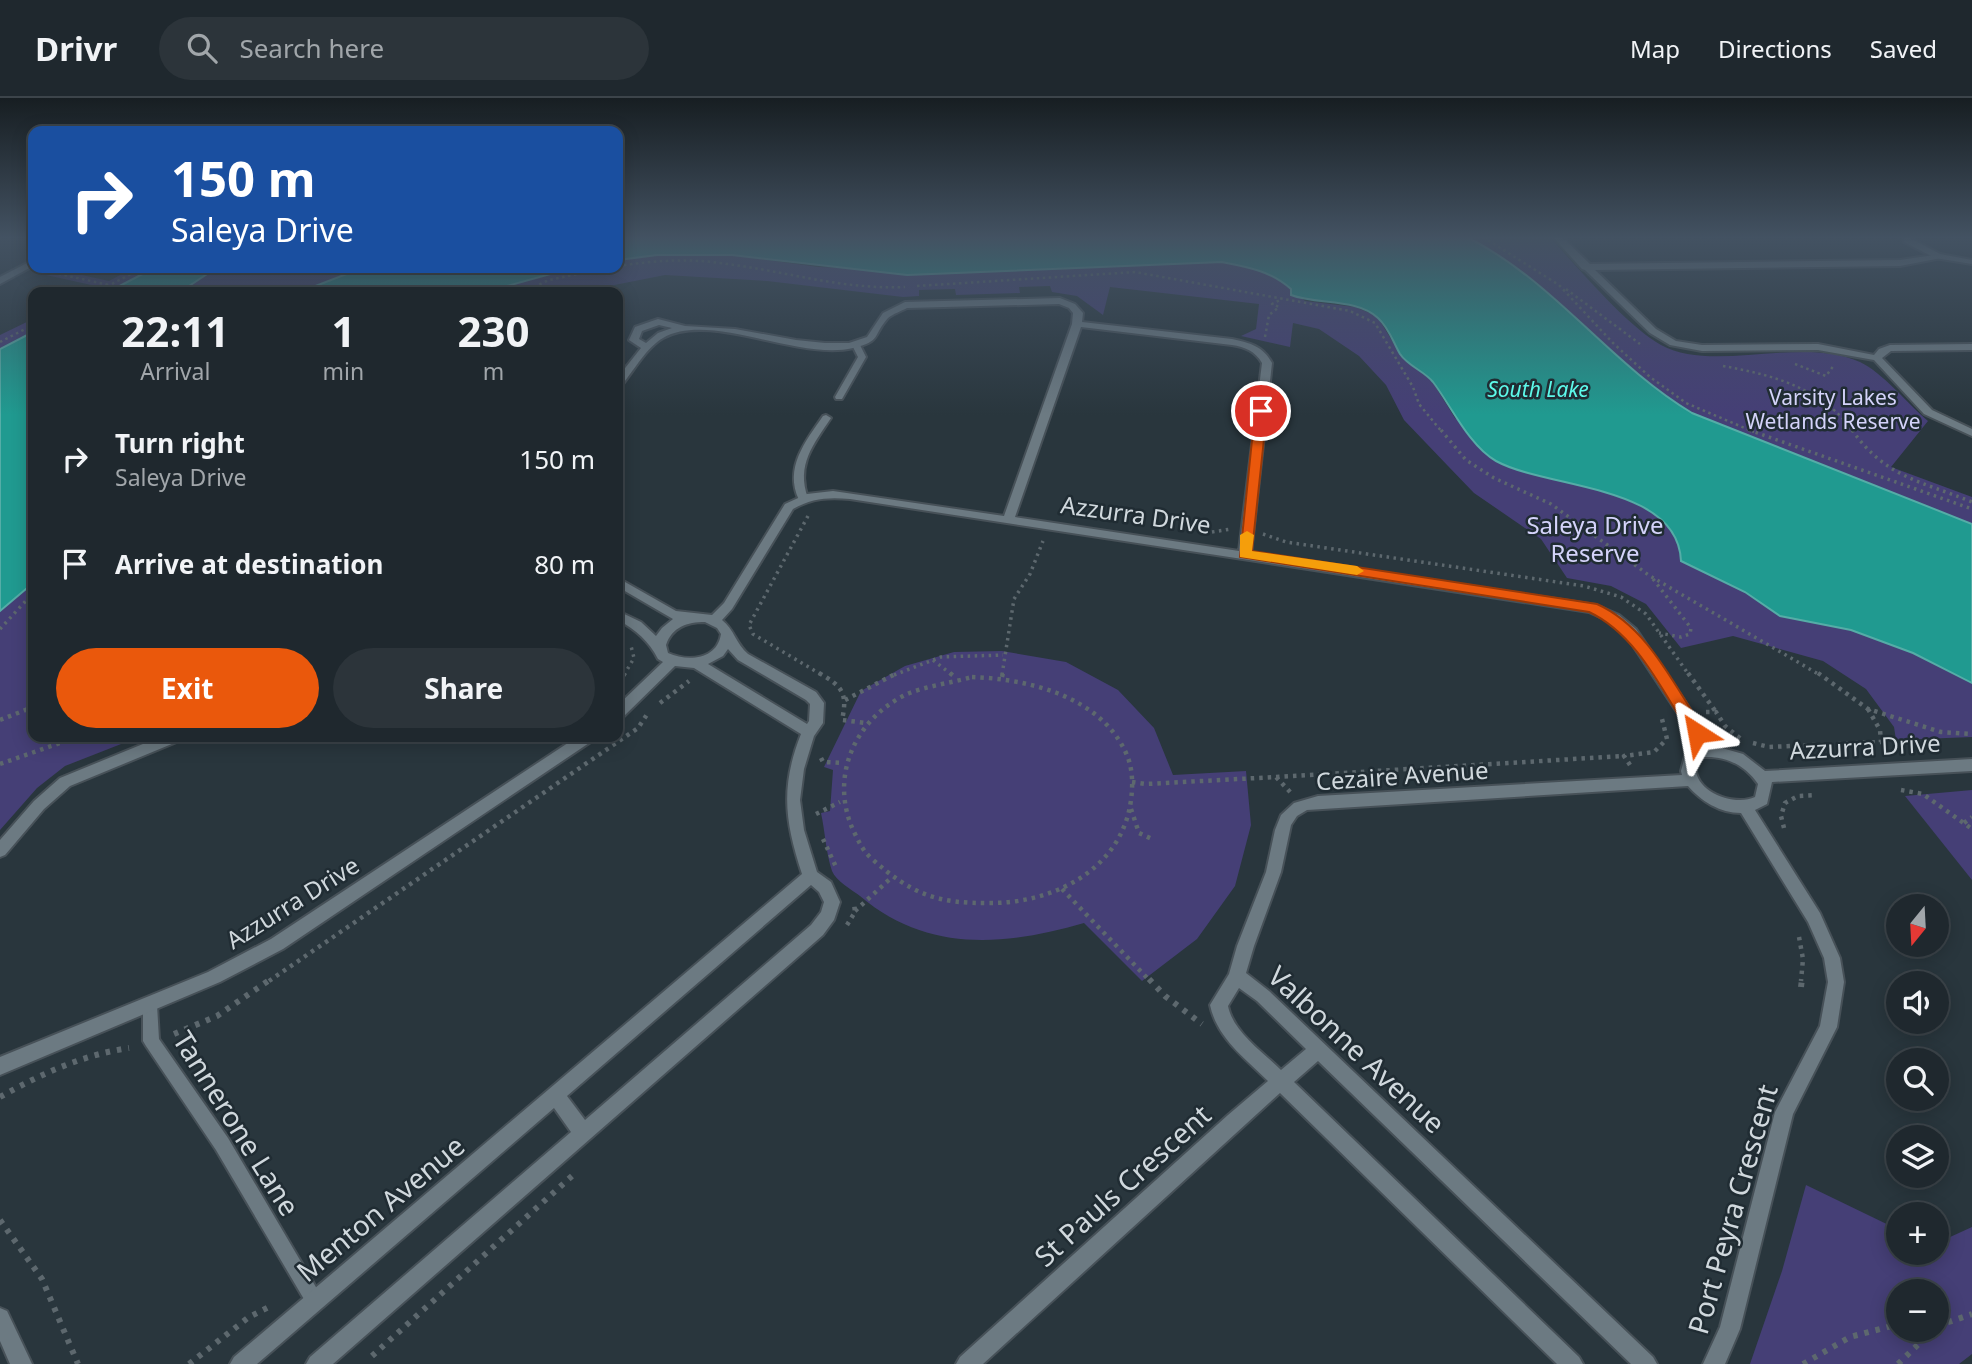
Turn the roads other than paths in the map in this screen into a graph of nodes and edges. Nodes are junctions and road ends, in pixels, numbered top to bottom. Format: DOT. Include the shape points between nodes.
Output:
graph roads {
  1 [pos="1616,296"];
  2 [pos="1077,324"];
  3 [pos="684,328"];
  4 [pos="856,345"];
  5 [pos="1972,346"];
  6 [pos="648,348"];
  7 [pos="1877,358"];
  8 [pos="623,377"];
  9 [pos="839,397"];
  10 [pos="826,418"];
  11 [pos="1972,433"];
  12 [pos="803,498"];
  13 [pos="1009,520"];
  14 [pos="1245,554"];
  15 [pos="623,585"];
  16 [pos="696,617"];
  17 [pos="623,618"];
  18 [pos="715,620"];
  19 [pos="728,633"];
  20 [pos="659,645"];
  21 [pos="671,662"];
  22 [pos="697,664"];
  23 [pos="623,708"];
  24 [pos="808,732"];
  25 [pos="162,742"];
  26 [pos="580,742"];
  27 [pos="1710,751"];
  28 [pos="1972,765"];
  29 [pos="1761,777"];
  30 [pos="1691,780"];
  31 [pos="1745,807"];
  32 [pos="0,851"];
  33 [pos="811,876"];
  34 [pos="1237,976"];
  35 [pos="150,1005"];
  36 [pos="1318,1050"];
  37 [pos="0,1066"];
  38 [pos="1280,1080"];
  39 [pos="556,1096"];
  40 [pos="583,1133"];
  41 [pos="314,1300"];
  42 [pos="0,1318"];
  43 [pos="320,1363"];
  44 [pos="21,1364"];
  45 [pos="241,1364"];
  46 [pos="967,1364"];
  47 [pos="1572,1364"];
  48 [pos="1646,1364"];
  49 [pos="1713,1364"];
  1 -- 7 [label="street" via="1660,337 1673,343 1702,348 1826,348"];
  2 -- 4 [label="street" via="1078,313 1060,301 919,303 894,309 870,339"];
  2 -- 13 [label="street"];
  2 -- 14 [label="street" via="1232,342 1256,349 1267,363"];
  3 -- 4 [label="street"];
  3 -- 6 [label="street" via="660,336"];
  3 -- 6 [label="street" via="658,322 638,329 635,340"];
  4 -- 9 [label="lane" via="862,357"];
  5 -- 7 [label="street" via="1890,348"];
  6 -- 8 [label="street"];
  7 -- 11 [label="street" via="1928,412"];
  10 -- 12 [label="lane" via="797,466 795,478"];
  12 -- 13 [label="street, Azzurra Drive" via="831,494"];
  12 -- 18 [label="street" via="789,507"];
  13 -- 14 [label="street, Azzurra Drive"];
  14 -- 27 [label="street, Azzurra Drive" via="1567,602 1614,618 1631,632"];
  15 -- 16 [label="street" via="673,615"];
  16 -- 18 [label="street"];
  16 -- 20 [label="street" via="667,629"];
  17 -- 20 [label="street"];
  18 -- 19 [label="street"];
  19 -- 22 [label="street" via="722,652"];
  19 -- 24 [label="street" via="743,657 817,703 816,723"];
  20 -- 21 [label="street"];
  21 -- 22 [label="street"];
  21 -- 23 [label="street"];
  22 -- 24 [label="street"];
  24 -- 33 [label="street" via="792,785 791,807"];
  25 -- 32 [label="street" via="65,782"];
  26 -- 35 [label="street, Azzurra Drive" via="277,944"];
  27 -- 29 [label="street" via="1739,758"];
  27 -- 30 [label="street" via="1689,760"];
  28 -- 29 [label="street, Azzurra Drive"];
  29 -- 31 [label="street" via="1765,795 1758,804"];
  30 -- 31 [label="street" via="1714,800"];
  30 -- 34 [label="street, Cezaire Avenue" via="1301,806 1289,815 1282,831 1269,889 1241,950"];
  31 -- 49 [label="street, Port Peyra Crescent" via="1820,928 1836,982 1828,1027 1784,1112 1730,1329"];
  33 -- 39 [label="street, Menton Avenue"];
  33 -- 40 [label="street" via="825,887 832,902 817,930"];
  34 -- 36 [label="street, Valbonne Avenue"];
  34 -- 38 [label="street, Valbonne Avenue" via="1219,1005 1223,1020"];
  35 -- 37 [label="street, Azzurra Drive"];
  35 -- 41 [label="lane, Tannerone Lane" via="151,1041 222,1144"];
  36 -- 38 [label="street, St Pauls Crescent"];
  36 -- 48 [label="street, Valbonne Avenue"];
  38 -- 46 [label="street, St Pauls Crescent"];
  38 -- 47 [label="street"];
  39 -- 40 [label="street"];
  39 -- 41 [label="street, Menton Avenue"];
  40 -- 43 [label="street"];
  41 -- 45 [label="street, Menton Avenue"];
  42 -- 44 [label="street"];
}
